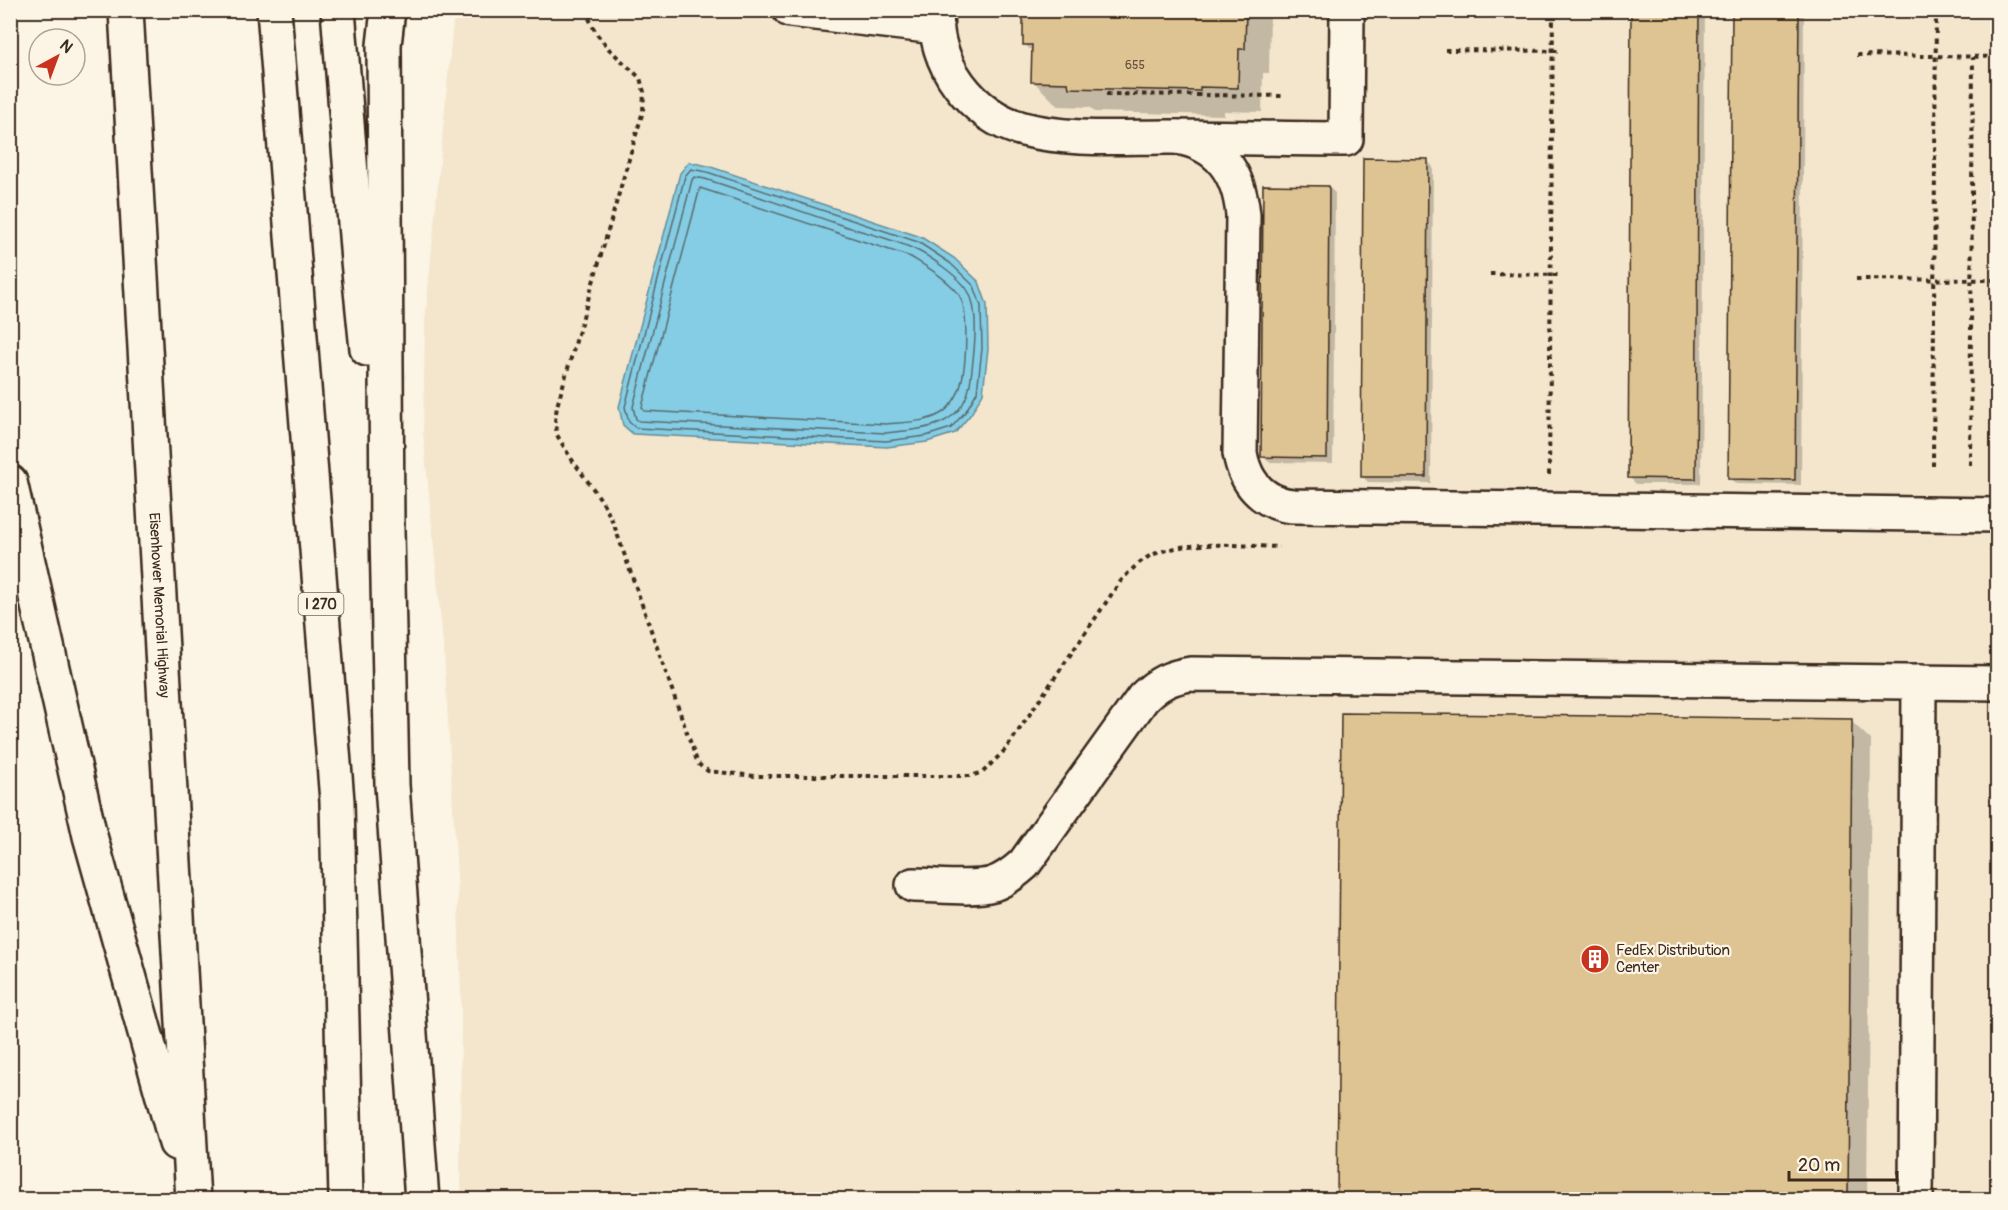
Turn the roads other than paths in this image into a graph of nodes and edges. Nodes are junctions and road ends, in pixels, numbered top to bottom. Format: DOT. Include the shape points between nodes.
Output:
graph roads {
  1 [pos="126,10"];
  2 [pos="274,10"];
  3 [pos="338,10"];
  4 [pos="388,10"];
  5 [pos="790,10"];
  6 [pos="1347,10"];
  7 [pos="936,19"];
  8 [pos="1177,137"];
  9 [pos="10,482"];
  10 [pos="1998,515"];
  11 [pos="387,530"];
  12 [pos="1919,682"];
  13 [pos="1998,683"];
  14 [pos="913,885"];
  15 [pos="192,1200"];
  16 [pos="346,1200"];
  17 [pos="422,1200"];
  18 [pos="1916,1200"];
  1 -- 15 [label="main road, Eisenhower Memorial Highway"];
  2 -- 16 [label="main road, I 270" via="337,801"];
  3 -- 11 [label="main road" via="358,261"];
  4 -- 11 [label="main road" via="384,45"];
  5 -- 7 [label="main road"];
  6 -- 8 [label="main road" via="1346,139"];
  7 -- 8 [label="main road" via="939,48 950,70 982,108 1001,120 1022,129 1053,134"];
  8 -- 10 [label="main road" via="1205,145 1216,153 1239,188 1243,215 1240,453 1245,472 1256,489 1273,502 1293,506"];
  9 -- 15 [label="main road" via="90,836"];
  11 -- 17 [label="main road" via="393,785"];
  12 -- 13 [label="main road"];
  12 -- 14 [label="main road" via="1177,676 1164,680 1143,698 1015,873 980,886"];
  12 -- 18 [label="main road"];
}
